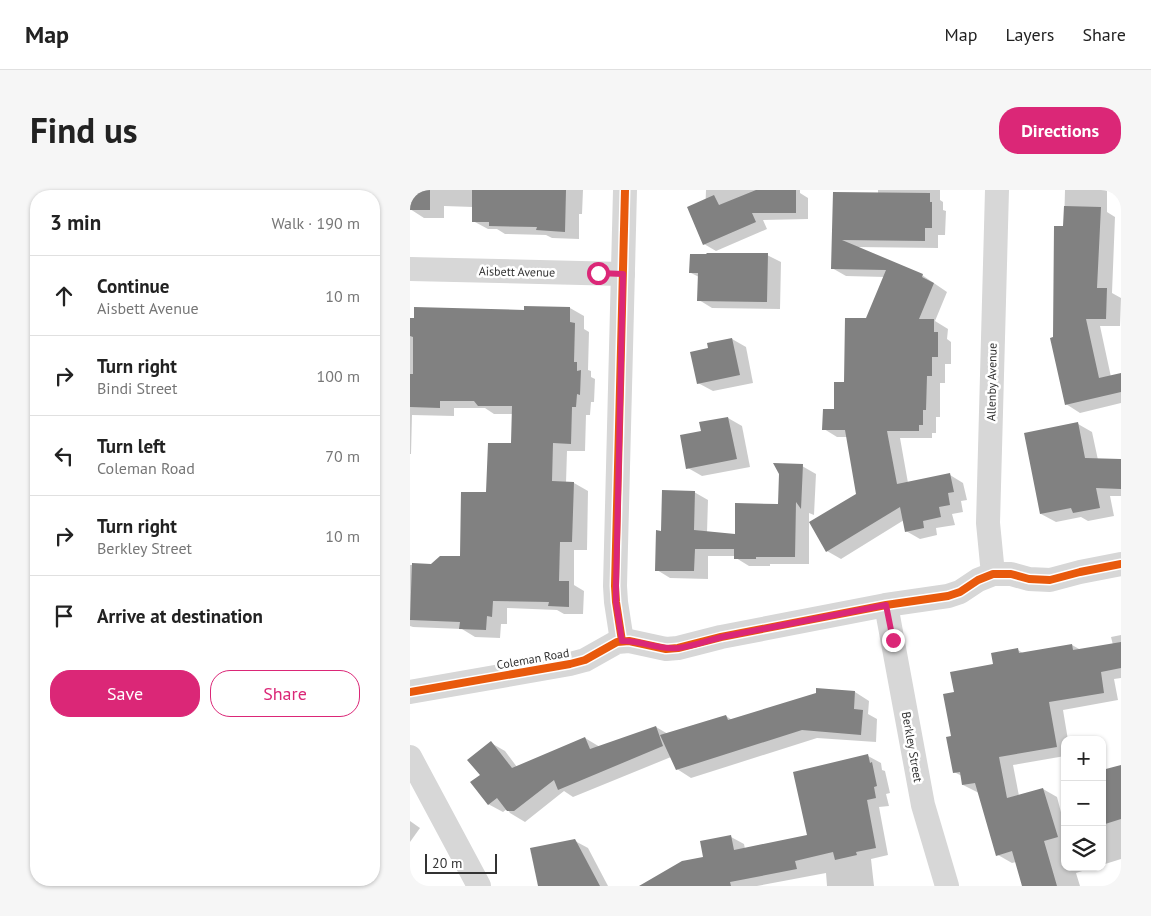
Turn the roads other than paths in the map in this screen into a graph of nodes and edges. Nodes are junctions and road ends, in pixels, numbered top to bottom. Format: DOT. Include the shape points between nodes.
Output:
graph roads {
  1 [pos="626,190"];
  2 [pos="997,190"];
  3 [pos="410,269"];
  4 [pos="623,274"];
  5 [pos="1121,564"];
  6 [pos="993,574"];
  7 [pos="886,605"];
  8 [pos="622,641"];
  9 [pos="410,692"];
  10 [pos="410,757"];
  11 [pos="479,886"];
  12 [pos="947,886"];
  1 -- 4 [label="street"];
  2 -- 6 [label="street, Allenby Avenue" via="988,523"];
  3 -- 4 [label="street, Aisbett Avenue"];
  4 -- 8 [label="street" via="616,586"];
  5 -- 6 [label="street" via="1050,580"];
  6 -- 7 [label="street" via="948,596"];
  7 -- 8 [label="street" via="678,648"];
  7 -- 12 [label="street, Berkley Street" via="923,805"];
  8 -- 9 [label="street, Coleman Road" via="570,664"];
  10 -- 11 [label="street"];
}
